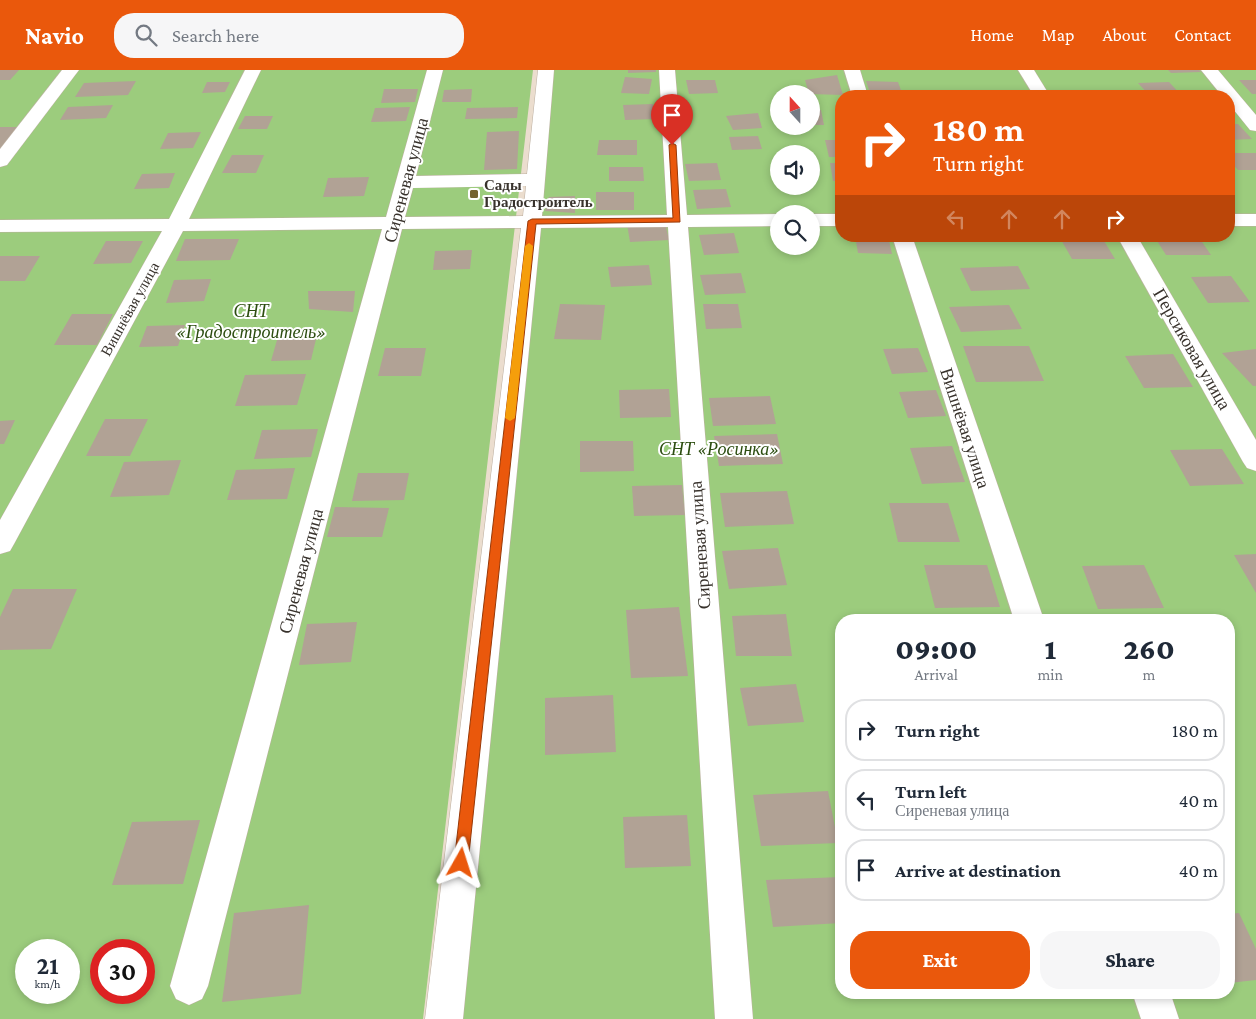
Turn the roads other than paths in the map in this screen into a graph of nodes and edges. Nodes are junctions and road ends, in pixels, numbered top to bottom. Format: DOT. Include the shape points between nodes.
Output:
graph roads {
  1 [pos="71,70"];
  2 [pos="253,70"];
  3 [pos="435,70"];
  4 [pos="546,70"];
  5 [pos="668,70"];
  6 [pos="852,70"];
  7 [pos="1026,70"];
  8 [pos="1209,70"];
  9 [pos="858,90"];
  10 [pos="1038,90"];
  11 [pos="1226,90"];
  12 [pos="1235,101"];
  13 [pos="1256,126"];
  14 [pos="0,161"];
  15 [pos="536,180"];
  16 [pos="406,182"];
  17 [pos="677,220"];
  18 [pos="770,220"];
  19 [pos="820,220"];
  20 [pos="835,220"];
  21 [pos="1235,220"];
  22 [pos="1256,220"];
  23 [pos="532,221"];
  24 [pos="395,223"];
  25 [pos="0,226"];
  26 [pos="175,226"];
  27 [pos="904,242"];
  28 [pos="1130,242"];
  29 [pos="1256,462"];
  30 [pos="0,544"];
  31 [pos="1027,614"];
  32 [pos="188,986"];
  33 [pos="1153,999"];
  34 [pos="444,1019"];
  35 [pos="734,1019"];
  36 [pos="1160,1019"];
  1 -- 14 [label="street"];
  2 -- 26 [label="street, Вишнёвая улица"];
  3 -- 16 [label="street, Сиреневая улица"];
  4 -- 15 [label="street"];
  5 -- 17 [label="street, Сиреневая улица"];
  6 -- 9 [label="street"];
  7 -- 10 [label="street"];
  8 -- 11 [label="street"];
  12 -- 13 [label="street"];
  15 -- 16 [label="street"];
  15 -- 23 [label="street"];
  16 -- 24 [label="street, Сиреневая улица"];
  17 -- 18 [label="street"];
  17 -- 23 [label="street"];
  17 -- 35 [label="street, Сиреневая улица"];
  19 -- 20 [label="street"];
  21 -- 22 [label="street"];
  23 -- 24 [label="street"];
  23 -- 34 [label="street"];
  24 -- 26 [label="street"];
  24 -- 32 [label="street, Сиреневая улица"];
  25 -- 26 [label="street"];
  26 -- 30 [label="street, Вишнёвая улица"];
  27 -- 31 [label="street, Вишнёвая улица"];
  28 -- 29 [label="street, Персиковая улица"];
  33 -- 36 [label="street"];
}
